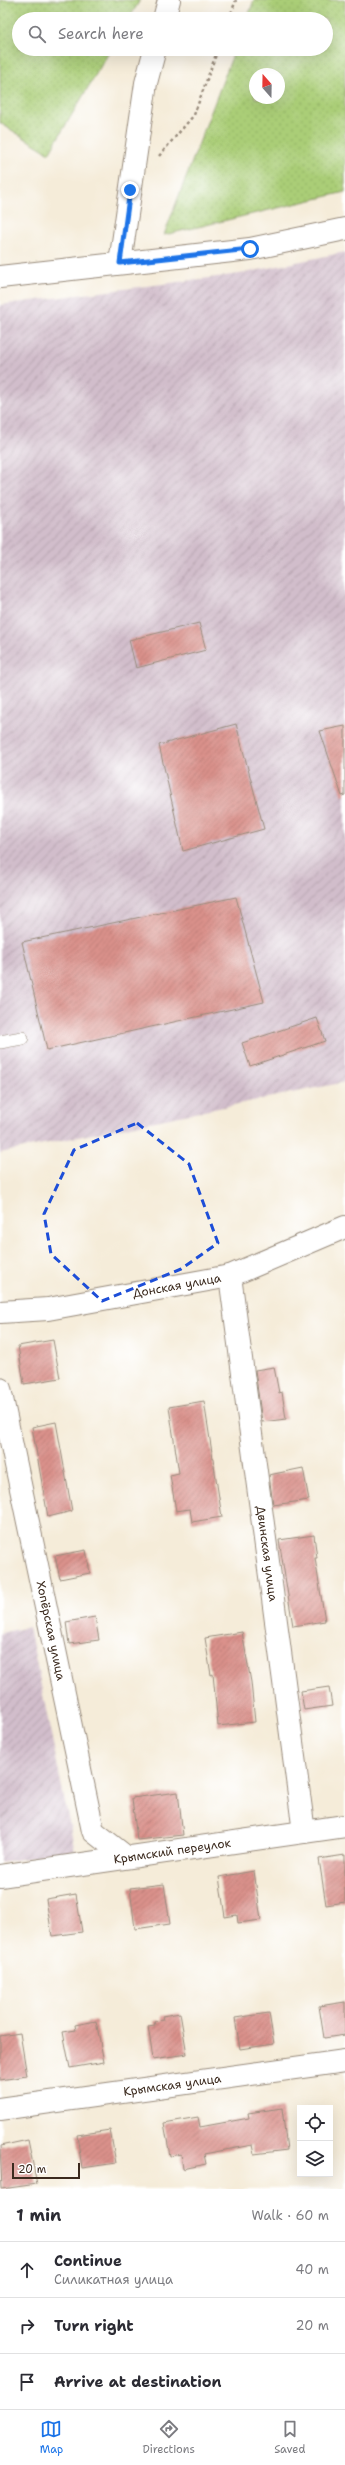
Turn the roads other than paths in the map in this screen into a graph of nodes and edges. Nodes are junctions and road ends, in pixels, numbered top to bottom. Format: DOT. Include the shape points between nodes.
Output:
graph roads {
  1 [pos="169,0"];
  2 [pos="166,12"];
  3 [pos="153,56"];
  4 [pos="345,229"];
  5 [pos="120,263"];
  6 [pos="0,276"];
  7 [pos="22,1038"];
  8 [pos="0,1042"];
  9 [pos="345,1227"];
  10 [pos="230,1276"];
  11 [pos="0,1312"];
  12 [pos="0,1389"];
  13 [pos="345,1826"];
  14 [pos="304,1832"];
  15 [pos="126,1858"];
  16 [pos="0,1876"];
  17 [pos="345,2061"];
  18 [pos="0,2109"];
  1 -- 2 [label="street"];
  3 -- 5 [label="street" via="146,83"];
  4 -- 5 [label="street" via="250,249"];
  5 -- 6 [label="street"];
  7 -- 8 [label="lane"];
  9 -- 10 [label="street, Донская улица"];
  10 -- 11 [label="street, Донская улица" via="48,1309"];
  10 -- 14 [label="street, Двинская улица"];
  12 -- 15 [label="street, Хопёрская улица" via="93,1831"];
  13 -- 14 [label="street, Крымский переулок"];
  14 -- 15 [label="street, Крымский переулок"];
  15 -- 16 [label="street, Крымский переулок"];
  17 -- 18 [label="street, Крымская улица"];
}
